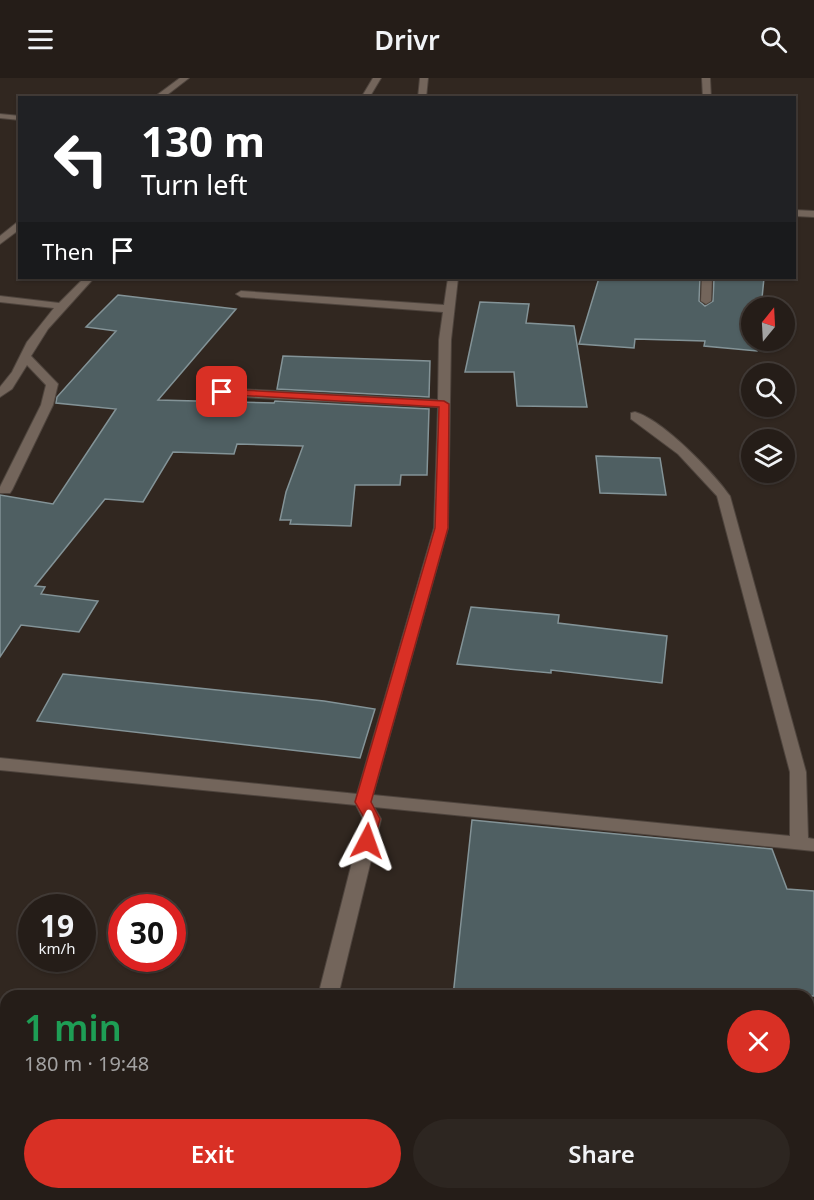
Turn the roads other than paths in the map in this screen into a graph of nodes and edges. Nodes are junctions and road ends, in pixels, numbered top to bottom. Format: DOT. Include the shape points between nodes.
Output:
graph roads {
  1 [pos="185,78"];
  2 [pos="377,78"];
  3 [pos="424,78"];
  4 [pos="706,78"];
  5 [pos="160,96"];
  6 [pos="366,96"];
  7 [pos="422,96"];
  8 [pos="707,96"];
  9 [pos="0,116"];
  10 [pos="18,118"];
  11 [pos="796,213"];
  12 [pos="814,214"];
  13 [pos="18,225"];
  14 [pos="0,241"];
  15 [pos="88,279"];
  16 [pos="453,279"];
  17 [pos="707,279"];
  18 [pos="241,294"];
  19 [pos="0,299"];
  20 [pos="706,301"];
  21 [pos="62,306"];
  22 [pos="449,309"];
  23 [pos="27,358"];
  24 [pos="222,392"];
  25 [pos="0,393"];
  26 [pos="444,404"];
  27 [pos="634,416"];
  28 [pos="5,490"];
  29 [pos="0,764"];
  30 [pos="363,802"];
  31 [pos="807,844"];
  32 [pos="329,990"];
  1 -- 5 [label="street"];
  2 -- 6 [label="street"];
  3 -- 7 [label="street"];
  4 -- 8 [label="street"];
  9 -- 10 [label="street"];
  11 -- 12 [label="street"];
  13 -- 14 [label="street"];
  15 -- 21 [label="street"];
  16 -- 22 [label="street"];
  17 -- 20 [label="street"];
  18 -- 22 [label="street"];
  19 -- 21 [label="street"];
  21 -- 23 [label="street" via="38,334"];
  22 -- 26 [label="street"];
  23 -- 25 [label="street"];
  23 -- 28 [label="street" via="52,384 47,405"];
  24 -- 26 [label="street"];
  26 -- 30 [label="street" via="441,528"];
  27 -- 31 [label="street" via="674,442 704,469 723,496 798,772"];
  29 -- 30 [label="street"];
  30 -- 31 [label="street"];
  30 -- 32 [label="street" via="372,819"];
}
